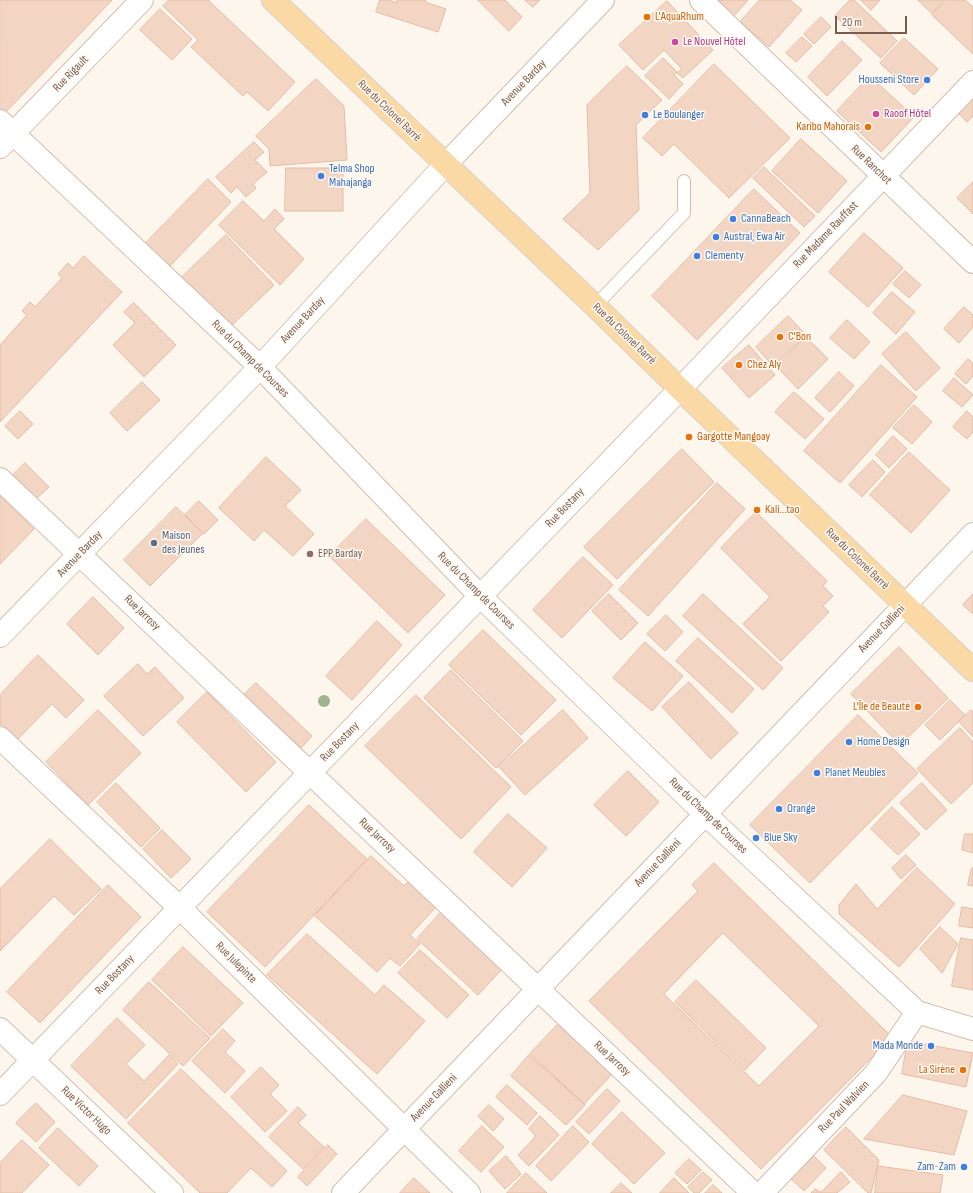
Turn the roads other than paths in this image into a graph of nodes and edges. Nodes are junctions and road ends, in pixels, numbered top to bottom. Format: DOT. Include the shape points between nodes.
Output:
graph roads {
  1 [pos="142,0"];
  2 [pos="273,0"];
  3 [pos="603,0"];
  4 [pos="701,0"];
  5 [pos="973,82"];
  6 [pos="4,134"];
  7 [pos="445,165"];
  8 [pos="883,176"];
  9 [pos="684,181"];
  10 [pos="973,262"];
  11 [pos="595,306"];
  12 [pos="260,367"];
  13 [pos="680,389"];
  14 [pos="0,479"];
  15 [pos="973,534"];
  16 [pos="80,554"];
  17 [pos="480,596"];
  18 [pos="905,605"];
  19 [pos="0,636"];
  20 [pos="973,670"];
  21 [pos="0,738"];
  22 [pos="310,773"];
  23 [pos="705,814"];
  24 [pos="180,908"];
  25 [pos="538,989"];
  26 [pos="917,1012"];
  27 [pos="0,1029"];
  28 [pos="973,1029"];
  29 [pos="33,1060"];
  30 [pos="0,1094"];
  31 [pos="404,1129"];
  32 [pos="172,1193"];
  33 [pos="342,1193"];
  34 [pos="468,1193"];
  35 [pos="754,1193"];
  36 [pos="762,1193"];
  1 -- 6 [label="street, Rue Rigault"];
  2 -- 7 [label="main road, Rue du Colonel Barré"];
  3 -- 7 [label="street, Avenue Barday"];
  4 -- 8 [label="street, Rue Ranchot"];
  5 -- 8 [label="street, Rue Madame Rauffast"];
  6 -- 12 [label="street, Rue du Champ de Courses"];
  7 -- 11 [label="main road, Rue du Colonel Barré"];
  7 -- 12 [label="street, Avenue Barday"];
  8 -- 10 [label="street, Rue Ranchot"];
  8 -- 13 [label="street, Rue Madame Rauffast"];
  9 -- 11 [label="lane" via="684,213"];
  11 -- 13 [label="main road, Rue du Colonel Barré"];
  12 -- 16 [label="street, Avenue Barday"];
  12 -- 17 [label="street, Rue du Champ de Courses"];
  13 -- 17 [label="street, Rue Bostany"];
  13 -- 18 [label="main road, Rue du Colonel Barré"];
  14 -- 16 [label="street, Rue Jarrosy"];
  15 -- 18 [label="street, Avenue Gallieni"];
  16 -- 19 [label="street, Avenue Barday"];
  16 -- 22 [label="street, Rue Jarrosy"];
  17 -- 22 [label="street, Rue Bostany"];
  17 -- 23 [label="street, Rue du Champ de Courses"];
  18 -- 20 [label="main road, Rue du Colonel Barré"];
  18 -- 23 [label="street, Avenue Gallieni"];
  21 -- 24 [label="street, Rue Julepinte"];
  22 -- 24 [label="street, Rue Bostany"];
  22 -- 25 [label="street, Rue Jarrosy"];
  23 -- 25 [label="street, Avenue Gallieni"];
  23 -- 26 [label="street, Rue du Champ de Courses"];
  24 -- 29 [label="street, Rue Bostany"];
  24 -- 31 [label="street, Rue Julepinte"];
  25 -- 31 [label="street, Avenue Gallieni"];
  25 -- 35 [label="street, Rue Jarrosy"];
  26 -- 28 [label="street, Rue du Champ de Courses"];
  26 -- 36 [label="street, Rue Paul Walvien" via="876,1073"];
  27 -- 29 [label="street, Rue Victor Hugo"];
  29 -- 30 [label="street, Rue Bostany"];
  29 -- 32 [label="street, Rue Victor Hugo"];
  31 -- 33 [label="street, Avenue Gallieni"];
  31 -- 34 [label="street, Rue Julepinte"];
}
